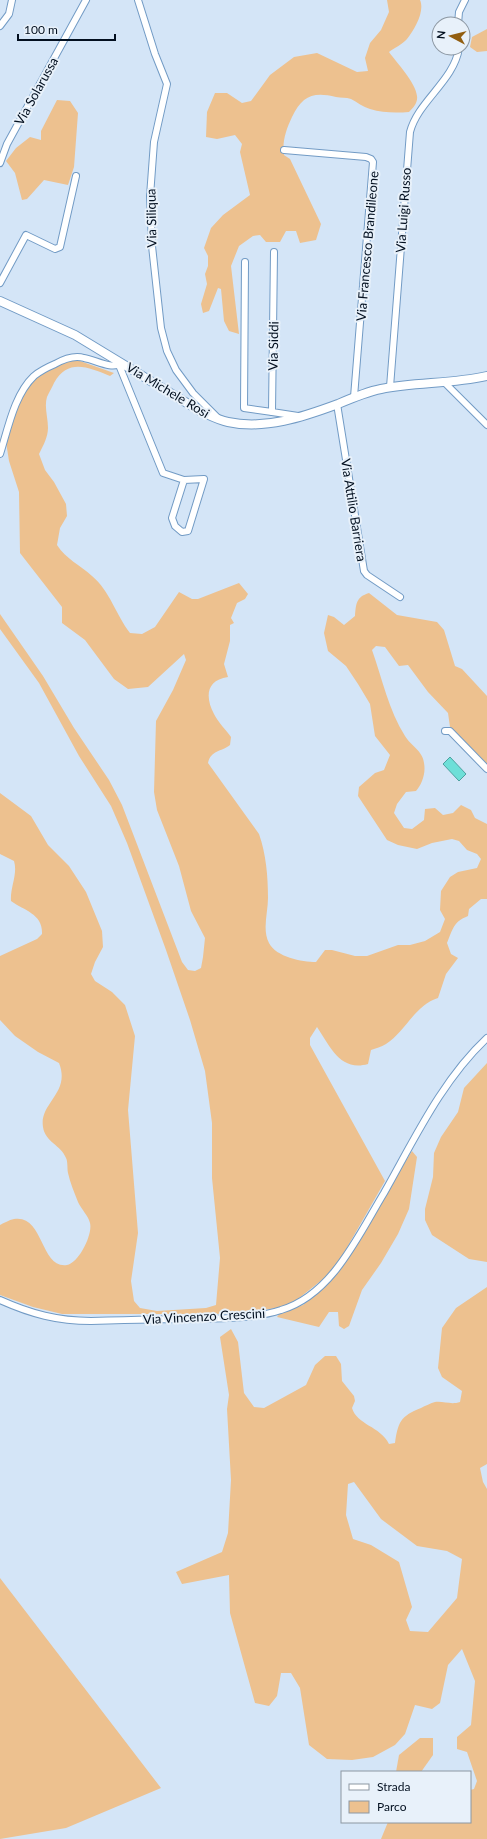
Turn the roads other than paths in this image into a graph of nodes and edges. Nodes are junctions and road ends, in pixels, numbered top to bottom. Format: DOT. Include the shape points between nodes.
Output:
graph roads {
  1 [pos="12,0"];
  2 [pos="86,0"];
  3 [pos="138,0"];
  4 [pos="465,0"];
  5 [pos="459,16"];
  6 [pos="0,26"];
  7 [pos="456,56"];
  8 [pos="284,150"];
  9 [pos="0,163"];
  10 [pos="76,176"];
  11 [pos="274,252"];
  12 [pos="245,262"];
  13 [pos="0,283"];
  14 [pos="0,302"];
  15 [pos="120,364"];
  16 [pos="487,376"];
  17 [pos="445,383"];
  18 [pos="390,387"];
  19 [pos="354,397"];
  20 [pos="337,404"];
  21 [pos="272,412"];
  22 [pos="300,416"];
  23 [pos="222,421"];
  24 [pos="487,425"];
  25 [pos="0,454"];
  26 [pos="184,480"];
  27 [pos="400,597"];
  28 [pos="445,731"];
  29 [pos="487,769"];
  30 [pos="487,1038"];
  31 [pos="0,1300"];
  1 -- 6 [label="street" via="9,14"];
  2 -- 9 [label="street, Via Solarussa" via="7,144"];
  3 -- 23 [label="street, Via Siliqua" via="167,82 154,142 150,196 152,246 161,328 170,358 180,376 193,393"];
  4 -- 5 [label="street"];
  7 -- 18 [label="street, Via Luigi Russo" via="455,64 416,118 410,132"];
  8 -- 19 [label="street, Via Francesco Brandileone" via="366,157 373,162"];
  10 -- 13 [label="street" via="60,247 54,249 26,235"];
  11 -- 21 [label="street, Via Siddi"];
  12 -- 21 [label="street" via="244,408"];
  14 -- 15 [label="street, Via Michele Rosi" via="75,335"];
  15 -- 23 [label="street, Via Michele Rosi" via="194,408"];
  15 -- 25 [label="street" via="112,366 75,357 60,361 36,374 28,382 18,400"];
  15 -- 26 [label="street" via="163,473"];
  16 -- 17 [label="street, Via Michele Rosi"];
  17 -- 18 [label="street, Via Michele Rosi"];
  17 -- 24 [label="street"];
  18 -- 19 [label="street, Via Michele Rosi"];
  19 -- 20 [label="street, Via Michele Rosi"];
  20 -- 22 [label="street, Via Michele Rosi"];
  20 -- 27 [label="street, Via Attilio Barriera" via="364,572"];
  21 -- 22 [label="street"];
  22 -- 23 [label="street, Via Michele Rosi" via="259,424"];
  26 -- 26 [label="street" via="204,479 188,531 182,532 175,526 172,518"];
  28 -- 29 [label="street" via="450,731"];
  30 -- 31 [label="street, Via Vincenzo Crescini" via="462,1066 437,1102 344,1258 318,1288 299,1303 276,1312 246,1317 67,1321 50,1318"];
}
